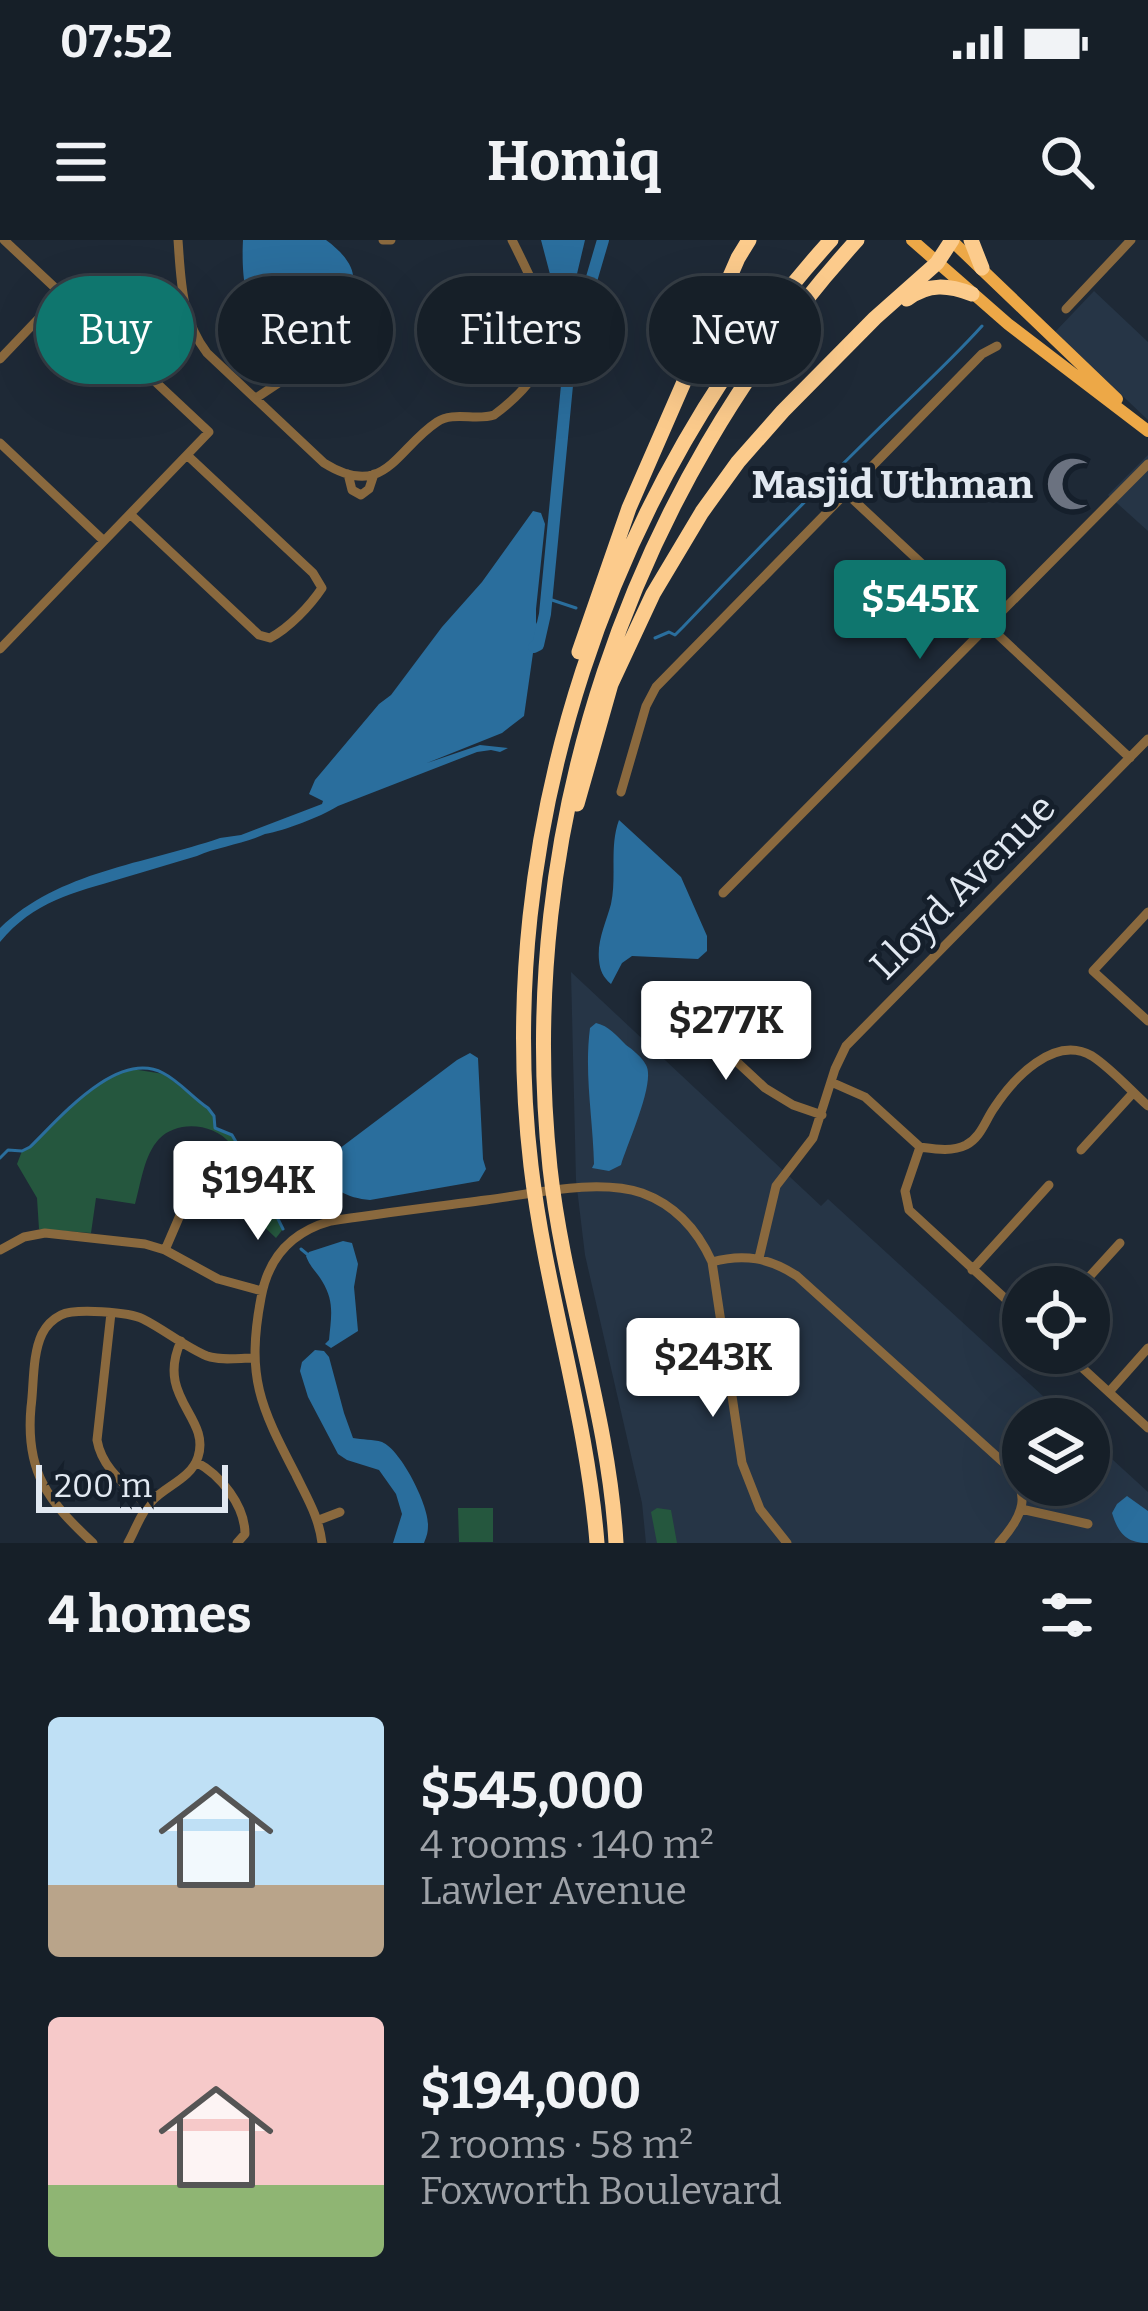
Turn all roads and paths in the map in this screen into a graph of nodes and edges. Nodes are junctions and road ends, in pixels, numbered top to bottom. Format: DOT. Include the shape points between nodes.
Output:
graph roads {
  1 [pos="4,240"];
  2 [pos="178,240"];
  3 [pos="512,240"];
  4 [pos="749,240"];
  5 [pos="831,240"];
  6 [pos="857,240"];
  7 [pos="912,240"];
  8 [pos="952,240"];
  9 [pos="971,240"];
  10 [pos="1131,240"];
  11 [pos="937,263"];
  12 [pos="982,268"];
  13 [pos="43,276"];
  14 [pos="972,294"];
  15 [pos="1066,309"];
  16 [pos="36,321"];
  17 [pos="854,342"];
  18 [pos="997,346"];
  19 [pos="0,358"];
  20 [pos="158,384"];
  21 [pos="277,384"];
  22 [pos="256,398"];
  23 [pos="1148,430"];
  24 [pos="0,443"];
  25 [pos="187,455"];
  26 [pos="1148,464"];
  27 [pos="348,474"];
  28 [pos="374,474"];
  29 [pos="845,492"];
  30 [pos="130,514"];
  31 [pos="104,541"];
  32 [pos="988,625"];
  33 [pos="0,649"];
  34 [pos="1148,740"];
  35 [pos="1130,758"];
  36 [pos="621,792"];
  37 [pos="547,812"];
  38 [pos="557,864"];
  39 [pos="723,893"];
  40 [pos="1148,912"];
  41 [pos="665,995"];
  42 [pos="1148,1021"];
  43 [pos="831,1082"];
  44 [pos="1133,1093"];
  45 [pos="1148,1106"];
  46 [pos="822,1115"];
  47 [pos="920,1147"];
  48 [pos="1082,1150"];
  49 [pos="196,1178"];
  50 [pos="1049,1185"];
  51 [pos="548,1217"];
  52 [pos="1120,1243"];
  53 [pos="0,1250"];
  54 [pos="165,1250"];
  55 [pos="759,1258"];
  56 [pos="712,1262"];
  57 [pos="1099,1266"];
  58 [pos="972,1270"];
  59 [pos="262,1291"];
  60 [pos="1002,1296"];
  61 [pos="110,1313"];
  62 [pos="181,1341"];
  63 [pos="1148,1348"];
  64 [pos="254,1358"];
  65 [pos="1089,1374"];
  66 [pos="1109,1392"];
  67 [pos="1148,1428"];
  68 [pos="196,1462"];
  69 [pos="147,1505"];
  70 [pos="1022,1509"];
  71 [pos="340,1513"];
  72 [pos="319,1520"];
  73 [pos="1088,1524"];
  74 [pos="93,1543"];
  75 [pos="128,1543"];
  76 [pos="237,1543"];
  77 [pos="322,1543"];
  78 [pos="597,1543"];
  79 [pos="616,1543"];
  80 [pos="787,1543"];
  81 [pos="999,1543"];
  1 -- 13 [label="street"];
  2 -- 22 [label="street" via="194,333"];
  3 -- 28 [label="street" via="545,313 542,364 494,415 440,420"];
  4 -- 37 [label="highway" via="629,508 593,609 556,734"];
  5 -- 37 [label="highway" via="739,356 645,517 589,654"];
  6 -- 38 [label="highway" via="754,368 662,526 595,696"];
  7 -- 11 [label="main road"];
  8 -- 11 [label="highway"];
  8 -- 12 [label="main road"];
  9 -- 12 [label="highway"];
  10 -- 15 [label="street"];
  11 -- 14 [label="main road"];
  11 -- 17 [label="highway"];
  12 -- 23 [label="main road"];
  14 -- 17 [label="highway" via="950,286 919,290"];
  14 -- 23 [label="main road"];
  16 -- 19 [label="street"];
  17 -- 38 [label="highway" via="752,445 669,565 611,684"];
  18 -- 29 [label="street"];
  20 -- 25 [label="street" via="209,432"];
  21 -- 22 [label="street"];
  22 -- 27 [label="street" via="319,459"];
  24 -- 31 [label="street"];
  25 -- 30 [label="street"];
  25 -- 30 [label="street" via="315,575 322,587 298,615 270,638 259,635"];
  26 -- 32 [label="street"];
  27 -- 28 [label="street"];
  27 -- 28 [label="street" via="361,495"];
  29 -- 32 [label="street"];
  29 -- 36 [label="street" via="650,695"];
  30 -- 31 [label="street"];
  31 -- 33 [label="street"];
  32 -- 35 [label="street"];
  32 -- 39 [label="street"];
  34 -- 35 [label="street, Lloyd Avenue"];
  35 -- 43 [label="street, Lloyd Avenue" via="854,1037"];
  37 -- 51 [label="highway" via="526,991 526,1099 531,1169"];
  38 -- 51 [label="highway" via="546,988"];
  40 -- 42 [label="street" via="1093,971"];
  41 -- 46 [label="street" via="765,1088"];
  43 -- 46 [label="street, Lloyd Avenue"];
  43 -- 47 [label="street" via="865,1097"];
  44 -- 45 [label="street"];
  44 -- 47 [label="street" via="1089,1055 1050,1053 1006,1092 969,1143"];
  44 -- 48 [label="street"];
  46 -- 55 [label="street, Lloyd Avenue" via="776,1186"];
  47 -- 58 [label="street" via="905,1191 909,1210"];
  49 -- 54 [label="street"];
  50 -- 58 [label="street"];
  51 -- 78 [label="highway"];
  51 -- 79 [label="highway" via="601,1427"];
  52 -- 57 [label="street"];
  53 -- 54 [label="street" via="45,1233"];
  54 -- 59 [label="street" via="218,1279"];
  55 -- 56 [label="street"];
  55 -- 70 [label="street" via="797,1276 1004,1463 1021,1487"];
  56 -- 59 [label="street" via="688,1224 652,1198 608,1187 319,1224 276,1256"];
  56 -- 80 [label="street" via="742,1463 755,1500"];
  58 -- 60 [label="street"];
  59 -- 64 [label="street"];
  61 -- 62 [label="street" via="142,1318"];
  61 -- 69 [label="street" via="99,1451"];
  61 -- 74 [label="street" via="69,1312 43,1333 25,1457 52,1502"];
  62 -- 64 [label="street" via="210,1357"];
  62 -- 68 [label="street" via="172,1373 198,1434"];
  63 -- 66 [label="street"];
  64 -- 72 [label="street" via="266,1416"];
  65 -- 66 [label="street"];
  66 -- 67 [label="street"];
  68 -- 69 [label="street"];
  68 -- 76 [label="street" via="223,1481 244,1522"];
  69 -- 75 [label="street"];
  70 -- 73 [label="street"];
  70 -- 81 [label="street"];
  71 -- 72 [label="street"];
  72 -- 77 [label="street"];
}
